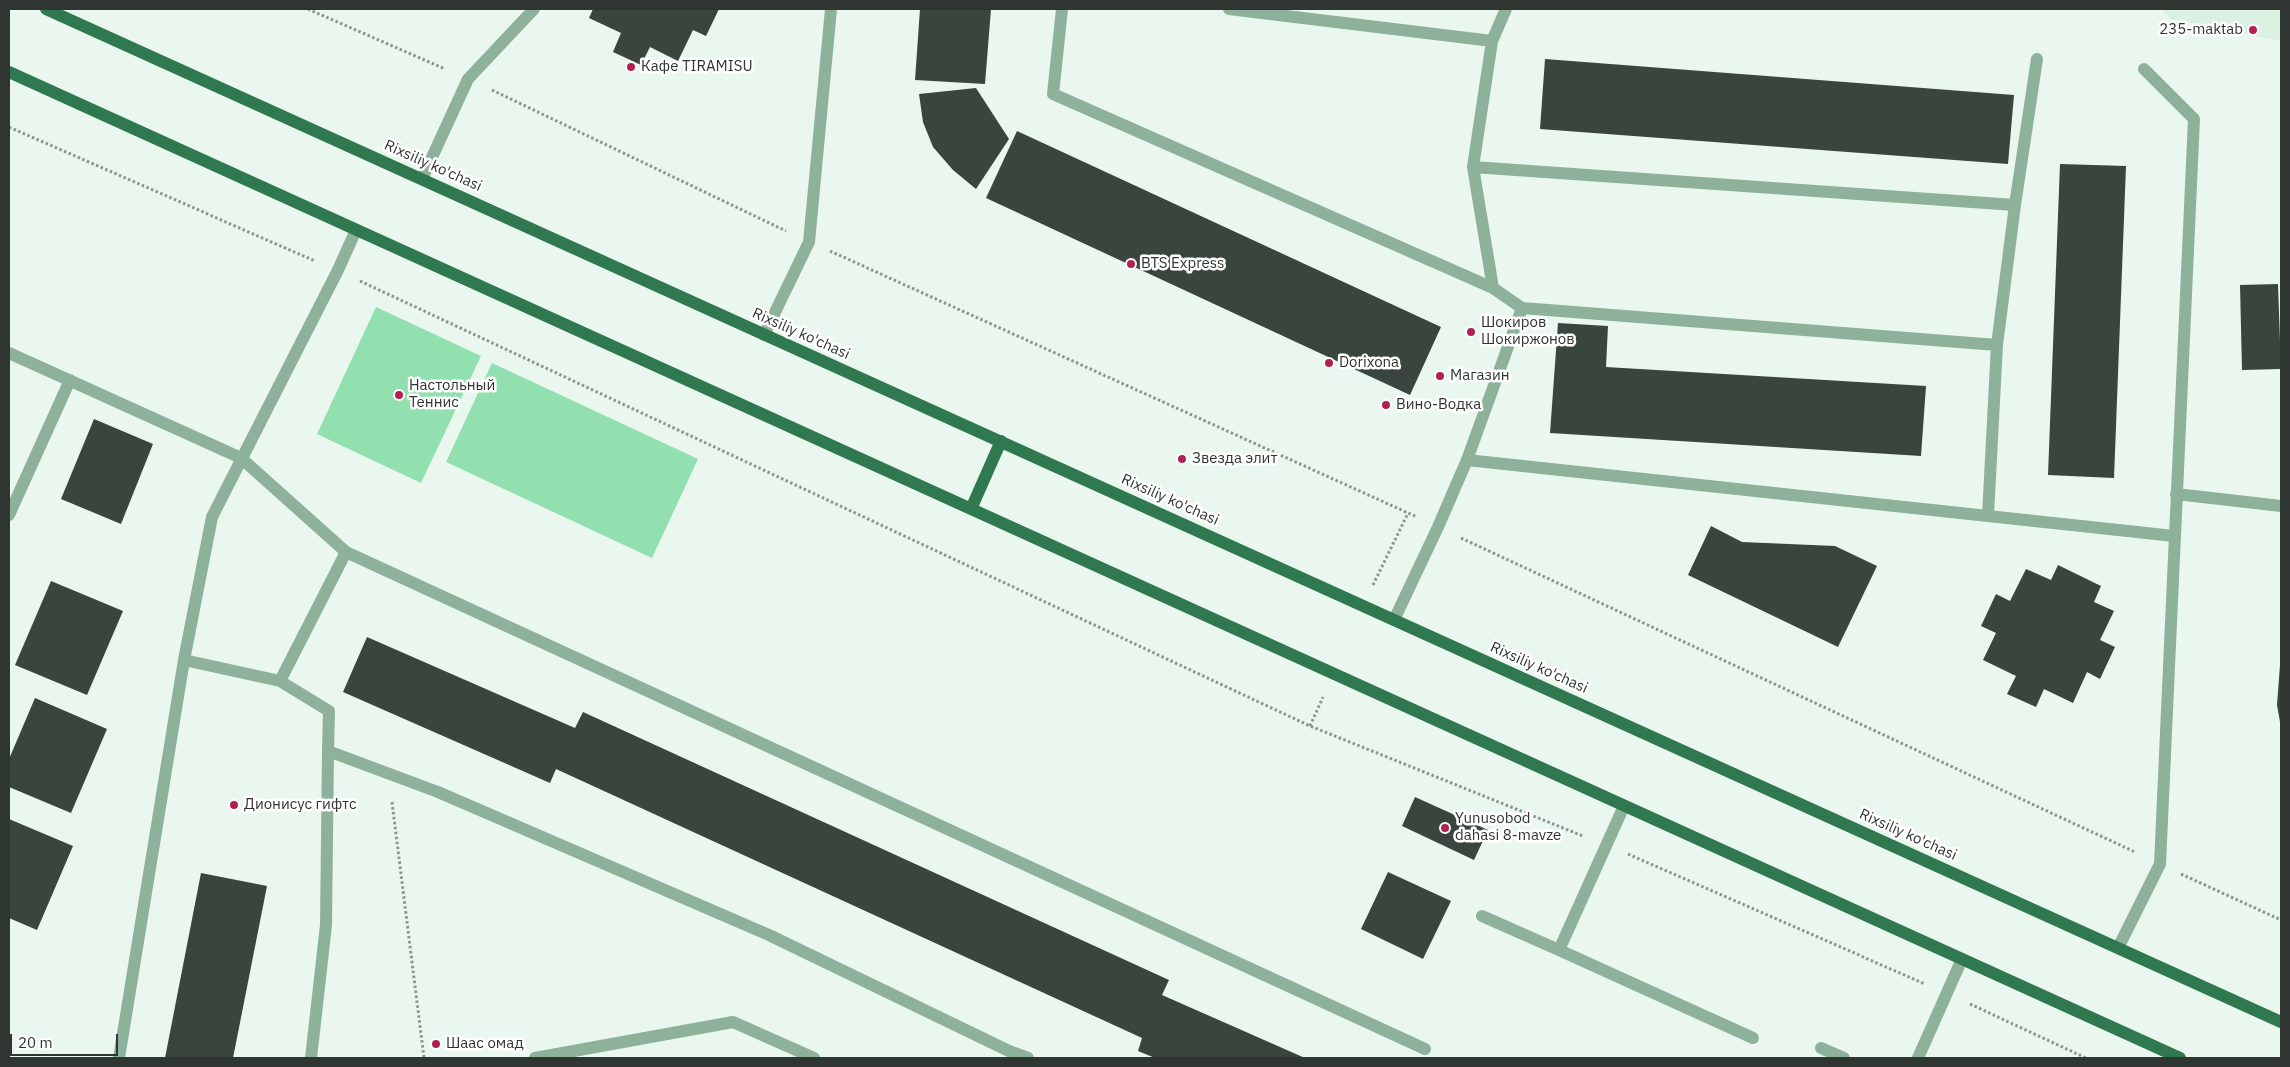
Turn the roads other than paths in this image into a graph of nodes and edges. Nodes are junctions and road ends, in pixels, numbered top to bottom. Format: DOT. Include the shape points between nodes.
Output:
graph roads {
  1 [pos="46,9"];
  2 [pos="534,9"];
  3 [pos="831,9"];
  4 [pos="1062,9"];
  5 [pos="1229,9"];
  6 [pos="1506,9"];
  7 [pos="1492,40"];
  8 [pos="2037,59"];
  9 [pos="2144,69"];
  10 [pos="9,72"];
  11 [pos="1474,167"];
  12 [pos="422,179"];
  13 [pos="2016,205"];
  14 [pos="356,230"];
  15 [pos="1493,288"];
  16 [pos="1522,308"];
  17 [pos="764,334"];
  18 [pos="1997,345"];
  19 [pos="9,353"];
  20 [pos="70,380"];
  21 [pos="1000,441"];
  22 [pos="241,458"];
  23 [pos="1467,460"];
  24 [pos="2176,494"];
  25 [pos="2281,506"];
  26 [pos="971,509"];
  27 [pos="9,515"];
  28 [pos="1988,515"];
  29 [pos="2174,536"];
  30 [pos="346,552"];
  31 [pos="1394,620"];
  32 [pos="184,660"];
  33 [pos="280,681"];
  34 [pos="328,751"];
  35 [pos="1624,806"];
  36 [pos="1482,916"];
  37 [pos="2118,948"];
  38 [pos="1559,950"];
  39 [pos="1962,959"];
  40 [pos="2281,1022"];
  41 [pos="1754,1038"];
  42 [pos="1821,1048"];
  43 [pos="1425,1049"];
  44 [pos="119,1058"];
  45 [pos="311,1058"];
  46 [pos="535,1058"];
  47 [pos="814,1058"];
  48 [pos="1028,1058"];
  49 [pos="1844,1058"];
  50 [pos="1918,1058"];
  51 [pos="2180,1058"];
  1 -- 12 [label="main road, Rixsiliy ko'chasi"];
  2 -- 12 [label="street" via="468,79"];
  3 -- 17 [label="street" via="809,242"];
  4 -- 15 [label="street" via="1052,94"];
  5 -- 7 [label="street"];
  6 -- 7 [label="street"];
  7 -- 11 [label="street"];
  8 -- 13 [label="street"];
  9 -- 24 [label="street" via="2194,119"];
  10 -- 14 [label="main road"];
  11 -- 13 [label="street"];
  11 -- 15 [label="street"];
  12 -- 17 [label="main road, Rixsiliy ko'chasi"];
  13 -- 18 [label="street"];
  14 -- 22 [label="street"];
  14 -- 26 [label="main road"];
  15 -- 16 [label="street"];
  16 -- 18 [label="street"];
  16 -- 23 [label="street"];
  17 -- 21 [label="main road, Rixsiliy ko'chasi"];
  18 -- 28 [label="street"];
  19 -- 20 [label="street"];
  20 -- 22 [label="street"];
  20 -- 27 [label="street"];
  21 -- 26 [label="main road"];
  21 -- 31 [label="main road, Rixsiliy ko'chasi"];
  22 -- 30 [label="street"];
  22 -- 32 [label="street" via="212,517"];
  23 -- 28 [label="street"];
  23 -- 31 [label="street"];
  24 -- 25 [label="street"];
  24 -- 29 [label="street"];
  26 -- 35 [label="main road"];
  28 -- 29 [label="street"];
  29 -- 37 [label="street" via="2160,864"];
  30 -- 33 [label="street"];
  30 -- 43 [label="street"];
  31 -- 37 [label="main road, Rixsiliy ko'chasi"];
  32 -- 33 [label="street"];
  32 -- 44 [label="street"];
  33 -- 34 [label="street" via="329,711"];
  34 -- 45 [label="street" via="326,925"];
  34 -- 48 [label="street" via="438,792 769,935"];
  35 -- 38 [label="street"];
  35 -- 39 [label="main road"];
  36 -- 38 [label="street"];
  37 -- 40 [label="main road, Rixsiliy ko'chasi"];
  38 -- 41 [label="street"];
  39 -- 50 [label="street"];
  39 -- 51 [label="main road"];
  42 -- 49 [label="street"];
  46 -- 47 [label="street" via="733,1022"];
}
